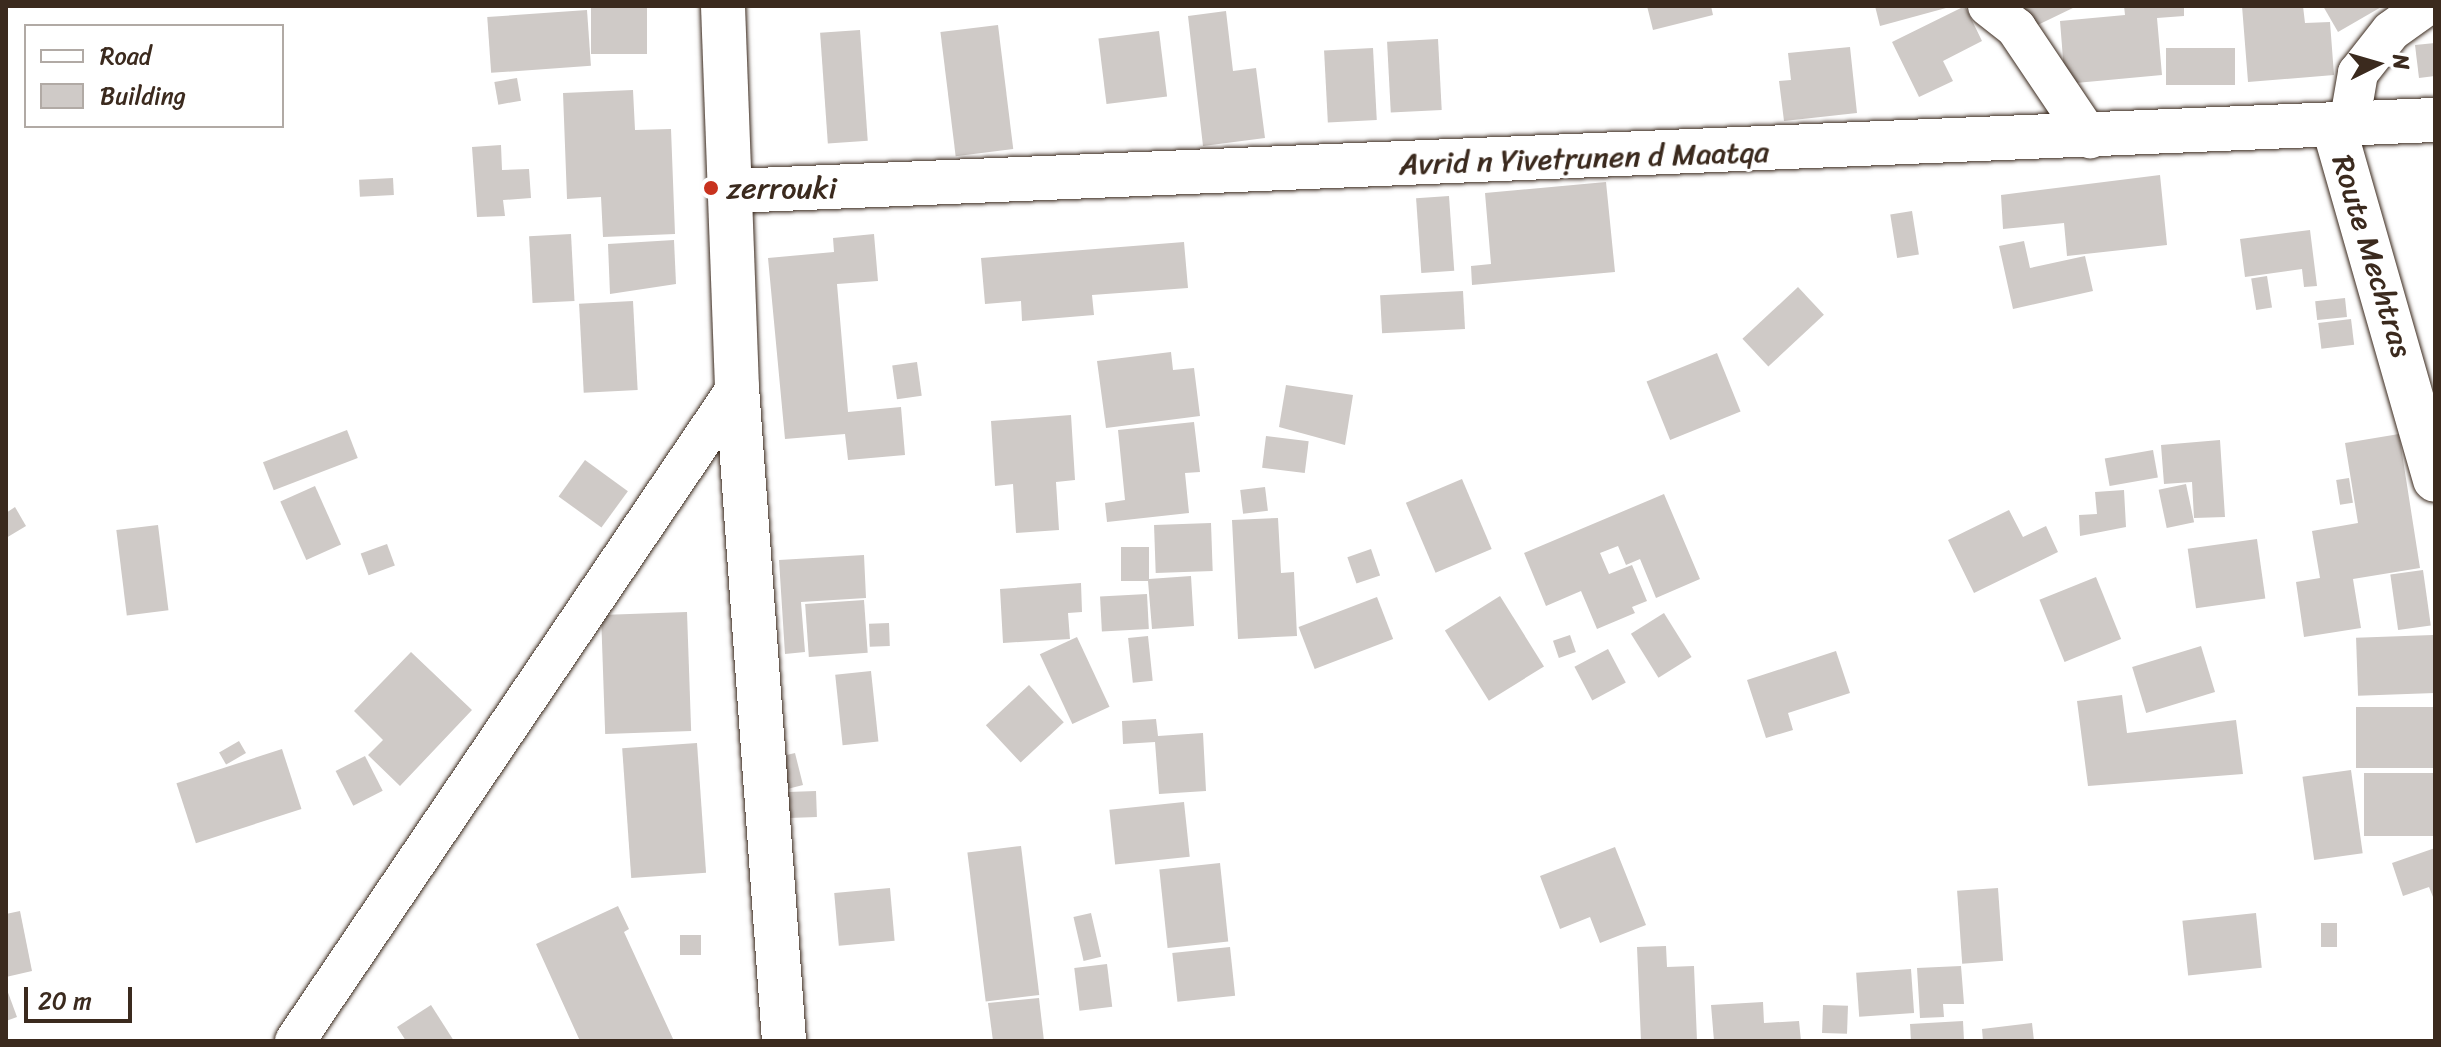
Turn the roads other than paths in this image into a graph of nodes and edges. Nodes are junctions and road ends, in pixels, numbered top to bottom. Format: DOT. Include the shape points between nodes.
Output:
graph roads {
  1 [pos="723,6"];
  2 [pos="1988,6"];
  3 [pos="2426,6"];
  4 [pos="2435,120"];
  5 [pos="2341,125"];
  6 [pos="2090,138"];
  7 [pos="733,191"];
  8 [pos="737,388"];
  9 [pos="2435,480"];
  10 [pos="295,1041"];
  11 [pos="784,1041"];
  1 -- 7 [label="main road"];
  2 -- 6 [label="street" via="2016,28"];
  3 -- 5 [label="street" via="2391,31 2358,73"];
  4 -- 5 [label="main road, Avrid n Yivetṛunen d Maatqa"];
  5 -- 6 [label="main road, Avrid n Yivetṛunen d Maatqa"];
  5 -- 9 [label="main road, Route Mechtras"];
  6 -- 7 [label="main road, Avrid n Yivetṛunen d Maatqa"];
  7 -- 8 [label="main road"];
  8 -- 10 [label="street"];
  8 -- 11 [label="main road"];
}
